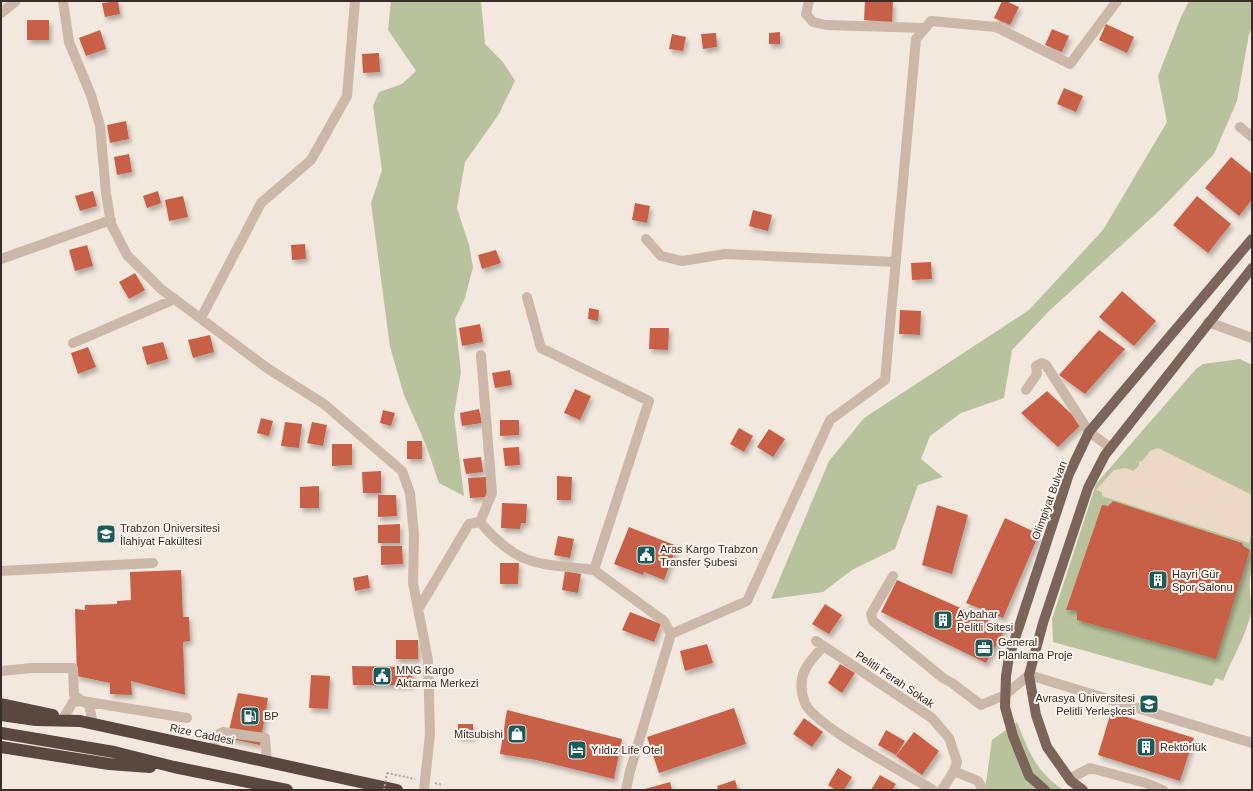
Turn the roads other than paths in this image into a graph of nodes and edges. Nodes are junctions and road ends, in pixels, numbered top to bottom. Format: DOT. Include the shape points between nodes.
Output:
graph roads {
  1 [pos="16,1"];
  2 [pos="63,1"];
  3 [pos="355,1"];
  4 [pos="809,1"];
  5 [pos="1117,1"];
  6 [pos="1,13"];
  7 [pos="925,28"];
  8 [pos="1240,127"];
  9 [pos="1252,137"];
  10 [pos="110,220"];
  11 [pos="646,239"];
  12 [pos="1252,239"];
  13 [pos="1,259"];
  14 [pos="896,262"];
  15 [pos="1252,268"];
  16 [pos="527,297"];
  17 [pos="175,299"];
  18 [pos="201,318"];
  19 [pos="1208,322"];
  20 [pos="1252,338"];
  21 [pos="73,342"];
  22 [pos="481,355"];
  23 [pos="1026,390"];
  24 [pos="1089,432"];
  25 [pos="1111,448"];
  26 [pos="480,522"];
  27 [pos="153,563"];
  28 [pos="594,570"];
  29 [pos="1,571"];
  30 [pos="893,576"];
  31 [pos="419,608"];
  32 [pos="671,634"];
  33 [pos="1,671"];
  34 [pos="1030,675"];
  35 [pos="1005,695"];
  36 [pos="82,701"];
  37 [pos="1,704"];
  38 [pos="1,715"];
  39 [pos="64,717"];
  40 [pos="187,718"];
  41 [pos="80,721"];
  42 [pos="93,724"];
  43 [pos="1,733"];
  44 [pos="1252,743"];
  45 [pos="1,747"];
  46 [pos="212,750"];
  47 [pos="267,762"];
  48 [pos="174,767"];
  49 [pos="954,771"];
  50 [pos="1069,779"];
  51 [pos="250,786"];
  52 [pos="287,790"];
  53 [pos="396,790"];
  54 [pos="424,790"];
  55 [pos="626,790"];
  56 [pos="933,790"];
  57 [pos="942,790"];
  58 [pos="983,790"];
  59 [pos="1045,790"];
  60 [pos="1084,790"];
  61 [pos="1163,790"];
  1 -- 6 [label="street"];
  2 -- 10 [label="street" via="69,42 91,95 100,126"];
  3 -- 18 [label="street" via="346,96 311,160 261,203"];
  4 -- 7 [label="street" via="806,14 813,22 826,25"];
  5 -- 7 [label="street" via="1070,64 996,26 931,21"];
  7 -- 14 [label="street" via="916,39"];
  8 -- 9 [label="street"];
  10 -- 13 [label="street"];
  10 -- 17 [label="street" via="127,254 161,289"];
  11 -- 14 [label="street" via="661,256 682,261 725,254"];
  12 -- 24 [label="main road, Olimpiyat Bulvarı"];
  14 -- 32 [label="street" via="885,380 830,420 747,601"];
  15 -- 19 [label="main road"];
  16 -- 28 [label="street" via="542,348 649,401"];
  17 -- 18 [label="street"];
  17 -- 21 [label="street"];
  18 -- 31 [label="street" via="267,368 324,404 402,471 410,493 414,535 413,583"];
  19 -- 20 [label="street"];
  19 -- 25 [label="main road"];
  22 -- 26 [label="street" via="492,493"];
  23 -- 24 [label="street" via="1037,374 1036,366 1042,363 1046,365"];
  24 -- 25 [label="street"];
  24 -- 35 [label="main road, Olimpiyat Bulvarı" via="1069,474 1009,656"];
  25 -- 34 [label="main road" via="1088,488 1043,623"];
  26 -- 28 [label="street" via="506,549 530,562"];
  26 -- 31 [label="street" via="469,524"];
  27 -- 29 [label="street"];
  28 -- 32 [label="street" via="664,621"];
  30 -- 35 [label="street" via="871,614 873,620 943,678 981,705"];
  31 -- 54 [label="street" via="428,660 430,712"];
  32 -- 55 [label="street"];
  33 -- 36 [label="street" via="73,668 74,695"];
  34 -- 35 [label="street"];
  34 -- 44 [label="street"];
  34 -- 50 [label="main road" via="1036,715 1047,748"];
  35 -- 59 [label="main road, Olimpiyat Bulvarı" via="1005,707 1011,729 1029,776"];
  36 -- 39 [label="street" via="73,702"];
  36 -- 40 [label="street"];
  36 -- 42 [label="street" via="89,706"];
  37 -- 39 [label="highway"];
  38 -- 41 [label="highway, Rize Caddesi" via="36,720"];
  39 -- 41 [label="highway"];
  41 -- 42 [label="highway, Rize Caddesi"];
  42 -- 46 [label="highway, Rize Caddesi"];
  43 -- 48 [label="highway" via="114,752"];
  45 -- 48 [label="highway" via="109,764"];
  46 -- 47 [label="highway, Rize Caddesi"];
  46 -- 47 [label="street" via="217,735 223,732 265,738"];
  47 -- 53 [label="highway, Rize Caddesi"];
  48 -- 51 [label="highway"];
  49 -- 56 [label="street, Pelitli Ferah Sokak" via="957,762 950,738 932,718 820,644 803,671 805,702 810,711 855,745"];
  49 -- 57 [label="street"];
  49 -- 58 [label="street" via="978,781"];
  50 -- 60 [label="main road"];
  50 -- 61 [label="street" via="1090,768"];
  51 -- 52 [label="highway"];
}
